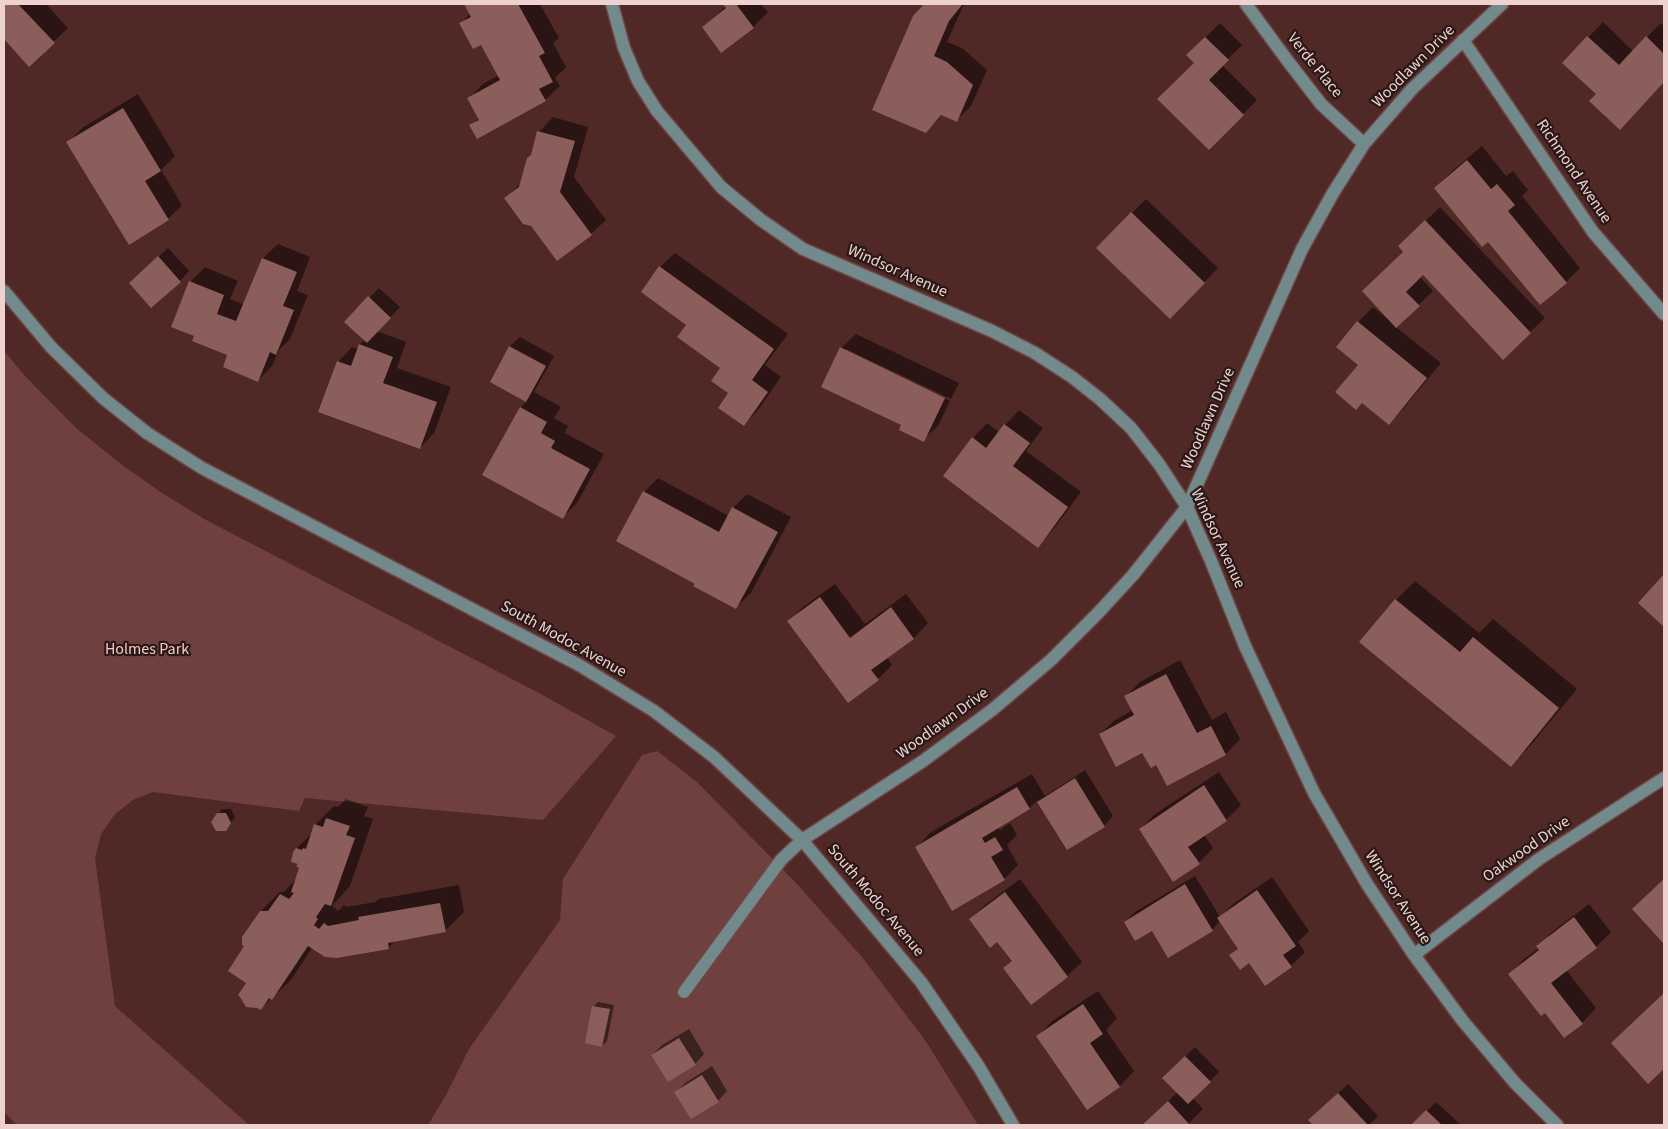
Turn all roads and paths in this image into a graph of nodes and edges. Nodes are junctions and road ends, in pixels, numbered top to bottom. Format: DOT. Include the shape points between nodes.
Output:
graph roads {
  1 [pos="612,4"];
  2 [pos="1246,4"];
  3 [pos="1502,4"];
  4 [pos="1463,40"];
  5 [pos="1364,144"];
  6 [pos="4,291"];
  7 [pos="1664,314"];
  8 [pos="1187,507"];
  9 [pos="1664,778"];
  10 [pos="802,840"];
  11 [pos="1414,955"];
  12 [pos="684,992"];
  13 [pos="1013,1125"];
  14 [pos="1556,1125"];
  1 -- 8 [label="street, Windsor Avenue" via="624,48 638,81 657,111 721,187 803,249 992,331 1072,377 1131,428"];
  2 -- 5 [label="street, Verde Place" via="1321,104"];
  3 -- 4 [label="street, Woodlawn Drive"];
  4 -- 5 [label="street, Woodlawn Drive" via="1412,89"];
  4 -- 7 [label="street, Richmond Avenue" via="1593,232"];
  5 -- 8 [label="street, Woodlawn Drive" via="1302,249"];
  6 -- 10 [label="street, South Modoc Avenue" via="52,347 103,398 147,433 202,468 571,660 654,711 714,757"];
  8 -- 10 [label="street, Woodlawn Drive" via="1133,575 1051,660 923,762"];
  8 -- 11 [label="street, Windsor Avenue" via="1245,646 1314,793 1367,884"];
  9 -- 11 [label="street, Oakwood Drive" via="1538,859"];
  10 -- 12 [label="street, Woodlawn Drive" via="781,860"];
  10 -- 13 [label="street, South Modoc Avenue" via="921,982 979,1067"];
  11 -- 14 [label="street, Windsor Avenue" via="1462,1020 1515,1083"];
}
